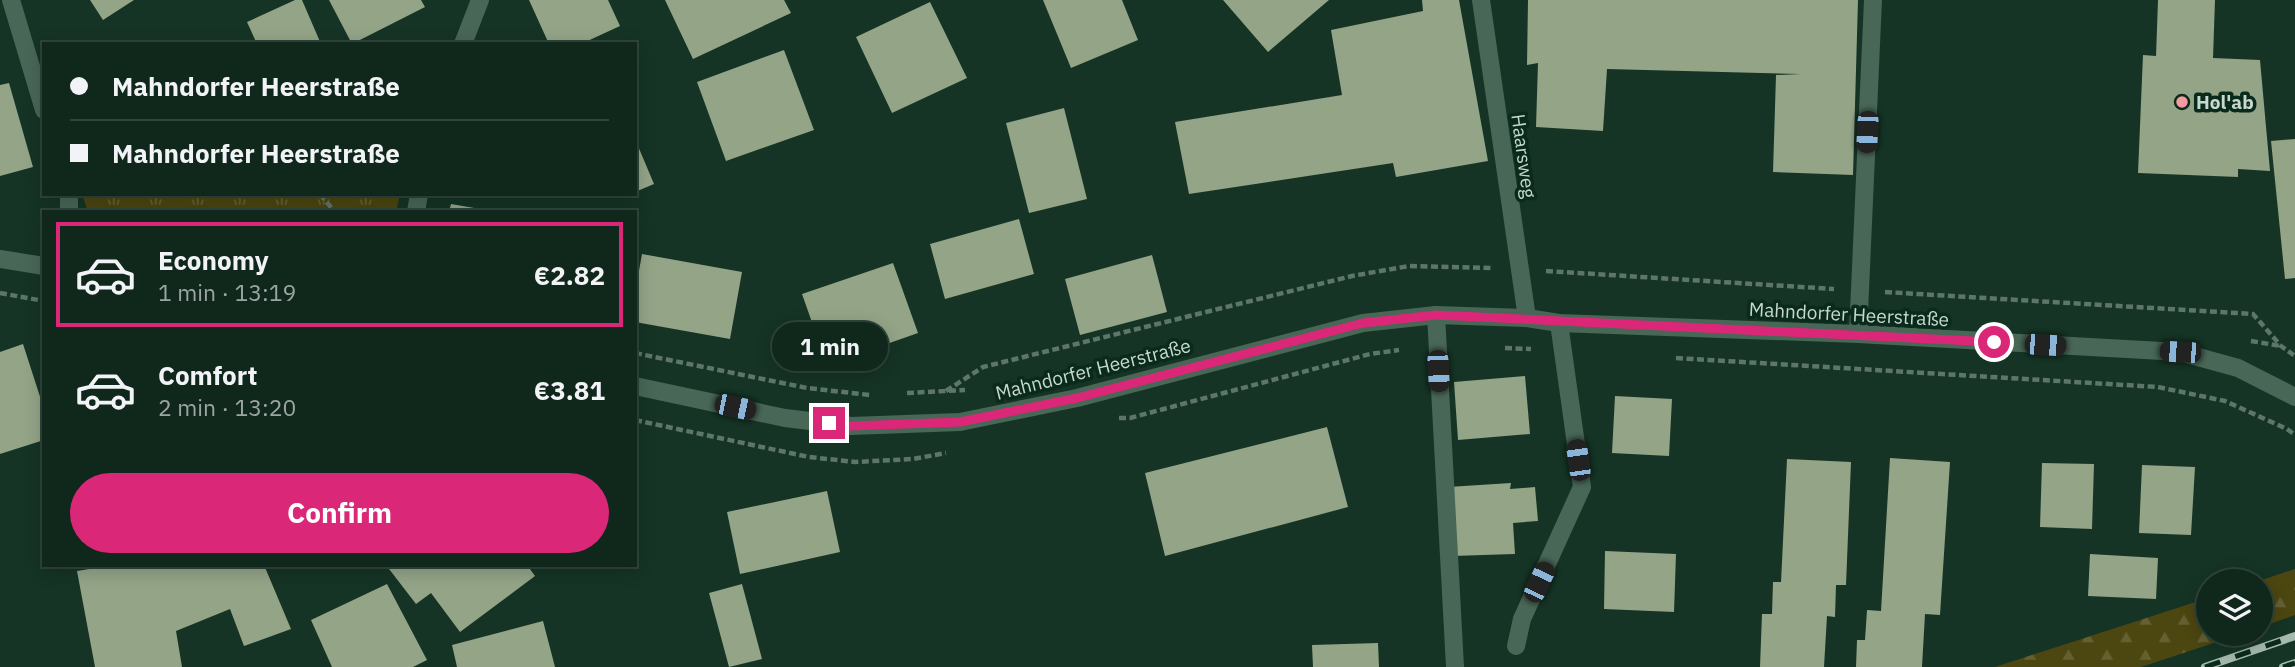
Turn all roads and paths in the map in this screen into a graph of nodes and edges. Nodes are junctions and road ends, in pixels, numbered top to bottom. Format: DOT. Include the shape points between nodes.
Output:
graph roads {
  1 [pos="11,0"];
  2 [pos="480,0"];
  3 [pos="1481,0"];
  4 [pos="1873,0"];
  5 [pos="465,42"];
  6 [pos="42,103"];
  7 [pos="322,196"];
  8 [pos="333,210"];
  9 [pos="0,259"];
  10 [pos="42,267"];
  11 [pos="0,293"];
  12 [pos="42,301"];
  13 [pos="1436,315"];
  14 [pos="1527,318"];
  15 [pos="1559,323"];
  16 [pos="1858,334"];
  17 [pos="2281,346"];
  18 [pos="637,353"];
  19 [pos="2295,356"];
  20 [pos="1672,358"];
  21 [pos="637,386"];
  22 [pos="945,391"];
  23 [pos="882,394"];
  24 [pos="895,394"];
  25 [pos="2295,397"];
  26 [pos="637,420"];
  27 [pos="664,426"];
  28 [pos="2295,435"];
  29 [pos="1516,646"];
  30 [pos="1455,667"];
  1 -- 6 [label="main road"];
  2 -- 5 [label="main road"];
  3 -- 14 [label="main road, Haarsweg"];
  4 -- 16 [label="main road"];
  7 -- 8 [label="path"];
  9 -- 10 [label="main road"];
  11 -- 12 [label="path"];
  13 -- 14 [label="main road, Mahndorfer Heerstraße"];
  13 -- 21 [label="main road, Mahndorfer Heerstraße" via="1363,323 1077,398 960,422 851,426 785,418"];
  13 -- 30 [label="main road"];
  14 -- 15 [label="main road, Mahndorfer Heerstraße"];
  15 -- 16 [label="main road, Mahndorfer Heerstraße"];
  15 -- 29 [label="main road" via="1582,487 1522,619"];
  16 -- 25 [label="main road, Mahndorfer Heerstraße" via="2180,352 2238,368"];
  17 -- 19 [label="path"];
  18 -- 23 [label="path" via="807,388"];
  20 -- 28 [label="path" via="2158,387 2225,401"];
  22 -- 24 [label="path"];
  26 -- 27 [label="path"];
}
